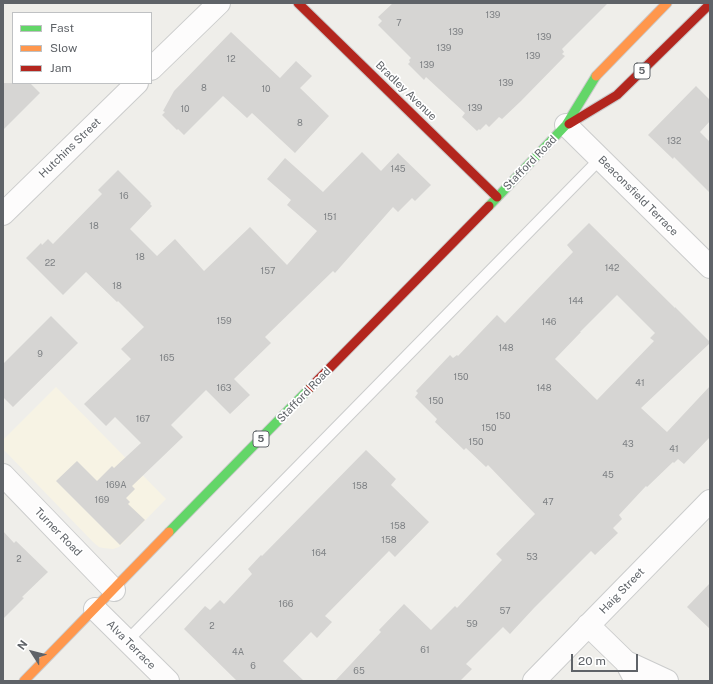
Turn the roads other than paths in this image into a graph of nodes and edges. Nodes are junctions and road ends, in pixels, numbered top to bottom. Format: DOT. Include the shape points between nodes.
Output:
graph roads {
  1 [pos="219,3"];
  2 [pos="298,3"];
  3 [pos="667,3"];
  4 [pos="710,4"];
  5 [pos="152,68"];
  6 [pos="136,84"];
  7 [pos="566,125"];
  8 [pos="600,159"];
  9 [pos="497,197"];
  10 [pos="3,214"];
  11 [pos="710,267"];
  12 [pos="3,475"];
  13 [pos="710,501"];
  14 [pos="114,590"];
  15 [pos="95,609"];
  16 [pos="588,625"];
  17 [pos="127,641"];
  18 [pos="626,662"];
  19 [pos="24,681"];
  20 [pos="168,681"];
  21 [pos="534,681"];
  22 [pos="636,681"];
  23 [pos="667,681"];
  1 -- 5 [label="street"];
  2 -- 9 [label="main road, Bradley Avenue"];
  3 -- 7 [label="main road, Stafford Road / 5" via="597,75"];
  4 -- 7 [label="main road, Stafford Road / 5" via="617,95"];
  6 -- 10 [label="street, Hutchins Street"];
  7 -- 8 [label="street, Beaconsfield Terrace"];
  7 -- 9 [label="main road, Stafford Road / 5"];
  8 -- 11 [label="street, Beaconsfield Terrace"];
  8 -- 17 [label="lane"];
  9 -- 14 [label="main road, Stafford Road / 5"];
  12 -- 14 [label="street, Turner Road"];
  13 -- 16 [label="street, Haig Street"];
  14 -- 15 [label="main road, Stafford Road / 5"];
  15 -- 17 [label="street, Alva Terrace"];
  15 -- 19 [label="main road, Stafford Road / 5"];
  16 -- 18 [label="street"];
  16 -- 21 [label="street, Haig Street"];
  17 -- 20 [label="street, Alva Terrace"];
  18 -- 22 [label="street"];
  18 -- 23 [label="street"];
}
